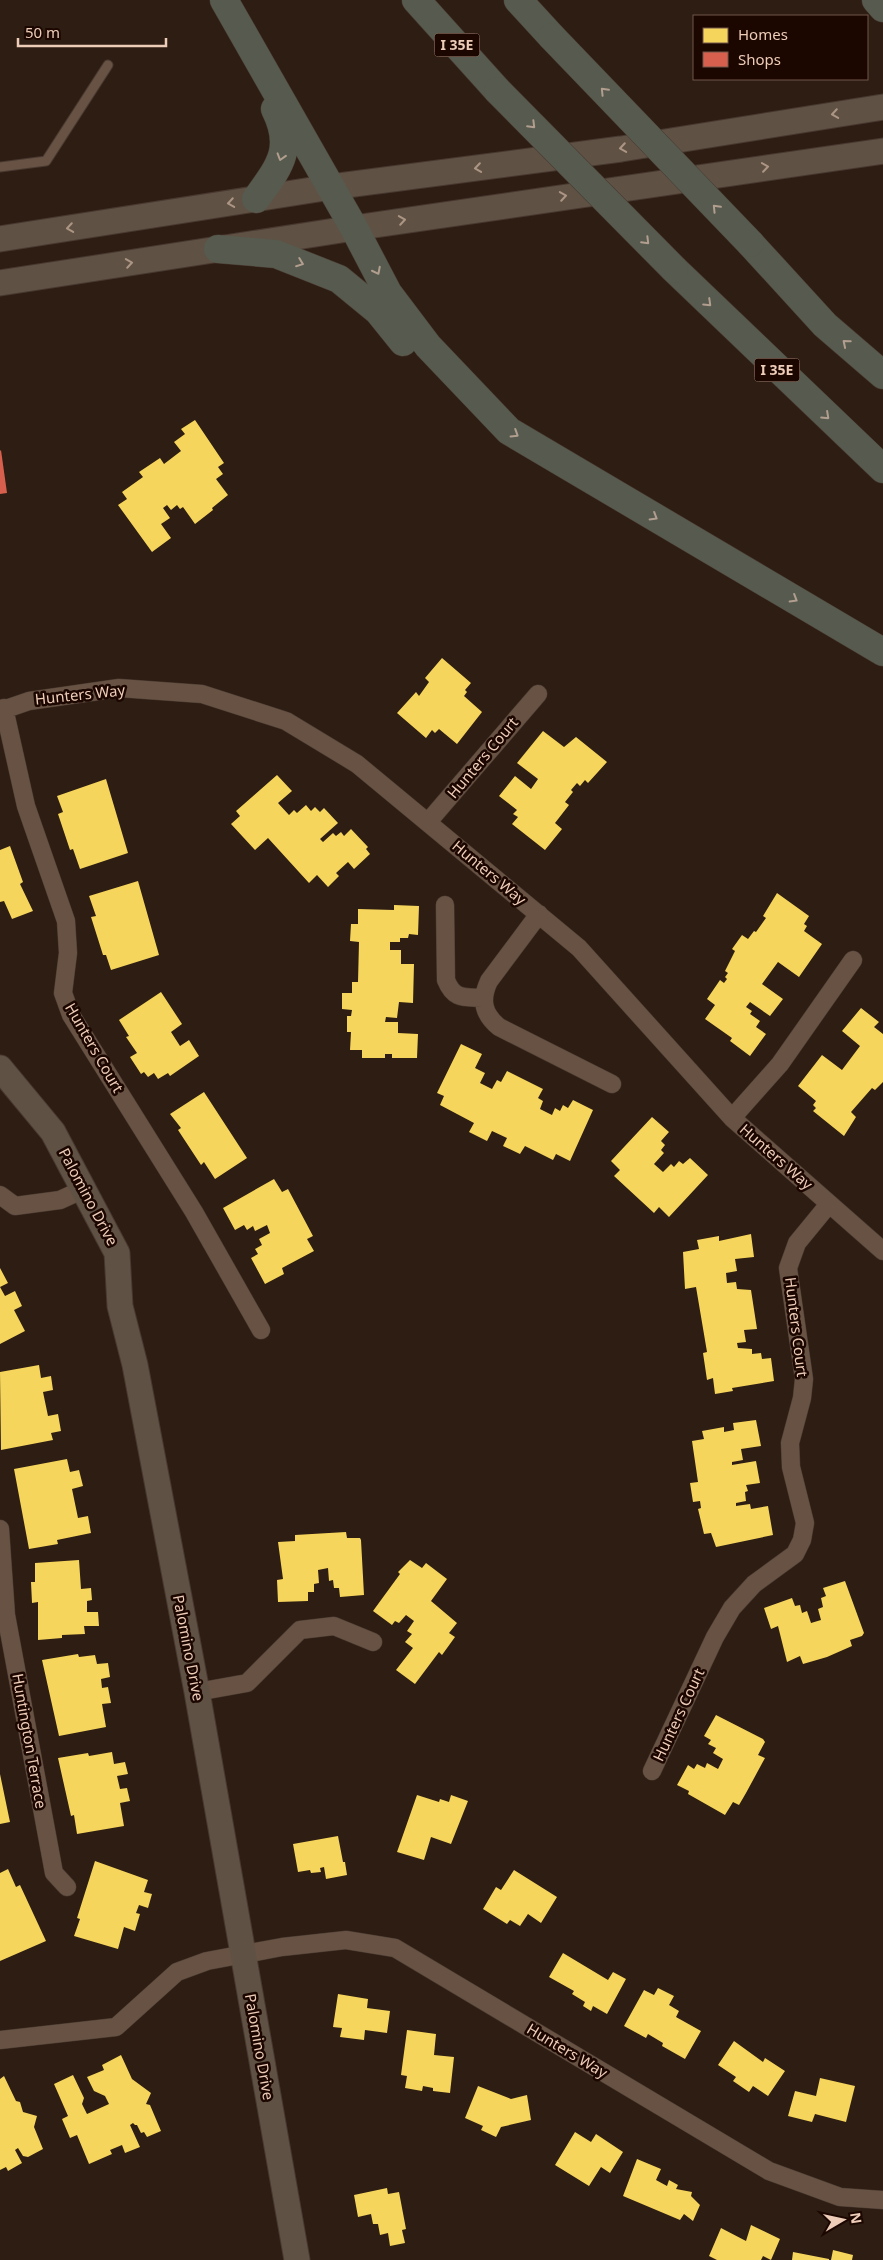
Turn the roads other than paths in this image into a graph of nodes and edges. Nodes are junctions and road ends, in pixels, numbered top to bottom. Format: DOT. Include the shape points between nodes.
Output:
graph roads {
  1 [pos="416,0"];
  2 [pos="518,0"];
  3 [pos="876,0"];
  4 [pos="228,7"];
  5 [pos="883,8"];
  6 [pos="108,65"];
  7 [pos="883,107"];
  8 [pos="883,151"];
  9 [pos="0,167"];
  10 [pos="331,187"];
  11 [pos="256,199"];
  12 [pos="354,228"];
  13 [pos="0,239"];
  14 [pos="218,249"];
  15 [pos="0,283"];
  16 [pos="883,375"];
  17 [pos="492,415"];
  18 [pos="883,469"];
  19 [pos="883,652"];
  20 [pos="538,694"];
  21 [pos="2,710"];
  22 [pos="428,822"];
  23 [pos="445,905"];
  24 [pos="539,914"];
  25 [pos="853,960"];
  26 [pos="483,998"];
  27 [pos="0,1068"];
  28 [pos="612,1084"];
  29 [pos="732,1118"];
  30 [pos="84,1189"];
  31 [pos="0,1195"];
  32 [pos="829,1204"];
  33 [pos="883,1251"];
  34 [pos="260,1330"];
  35 [pos="0,1529"];
  36 [pos="373,1642"];
  37 [pos="196,1692"];
  38 [pos="652,1771"];
  39 [pos="67,1887"];
  40 [pos="243,1954"];
  41 [pos="0,2040"];
  42 [pos="883,2200"];
  43 [pos="297,2260"];
  1 -- 18 [label="highway, I 35E, one-way, bridge" via="498,91 674,269"];
  16 -- 2 [label="highway, one-way, bridge" via="825,326"];
  3 -- 5 [label="highway"];
  4 -- 10 [label="highway"];
  4 -- 11 [label="highway, one-way" via="284,136 284,154"];
  6 -- 9 [label="lane" via="46,161"];
  7 -- 10 [label="street, one-way" via="621,148"];
  12 -- 8 [label="street, one-way"];
  10 -- 11 [label="street"];
  10 -- 12 [label="highway"];
  11 -- 13 [label="street, one-way"];
  12 -- 14 [label="street"];
  12 -- 17 [label="highway, one-way" via="388,293 428,346"];
  15 -- 14 [label="street, one-way"];
  14 -- 17 [label="highway, one-way" via="276,254 340,279 378,310 449,389"];
  17 -- 19 [label="highway, one-way" via="509,431"];
  20 -- 22 [label="street, Hunters Court"];
  21 -- 22 [label="street, Hunters Way" via="29,701 119,688 202,694 286,721 357,764"];
  21 -- 34 [label="street, Hunters Court" via="26,806 66,921 68,953 63,993 71,1014 194,1212"];
  22 -- 24 [label="street, Hunters Way"];
  23 -- 26 [label="street" via="446,980 451,991 461,997"];
  24 -- 26 [label="street" via="489,981"];
  24 -- 29 [label="street, Hunters Way" via="579,948"];
  25 -- 29 [label="street" via="780,1064"];
  26 -- 28 [label="street" via="489,1018 499,1027"];
  27 -- 30 [label="street, Palomino Drive" via="53,1132"];
  29 -- 32 [label="street, Hunters Way"];
  30 -- 31 [label="street" via="60,1200 15,1206"];
  30 -- 37 [label="street, Palomino Drive" via="117,1253 120,1306 136,1365"];
  32 -- 33 [label="street, Hunters Way"];
  32 -- 38 [label="street, Hunters Court" via="797,1243 788,1268 804,1379 790,1442 791,1467 805,1523 802,1540 795,1554 754,1584 732,1608"];
  35 -- 39 [label="street, Huntington Terrace" via="6,1614 54,1873"];
  36 -- 37 [label="street" via="334,1626 300,1630 247,1683"];
  37 -- 40 [label="street, Palomino Drive"];
  40 -- 41 [label="street, Hunters Way" via="207,1961 177,1972 116,2027"];
  40 -- 42 [label="street, Hunters Way" via="346,1940 395,1948 769,2171 840,2197"];
  40 -- 43 [label="street, Palomino Drive"];
}
